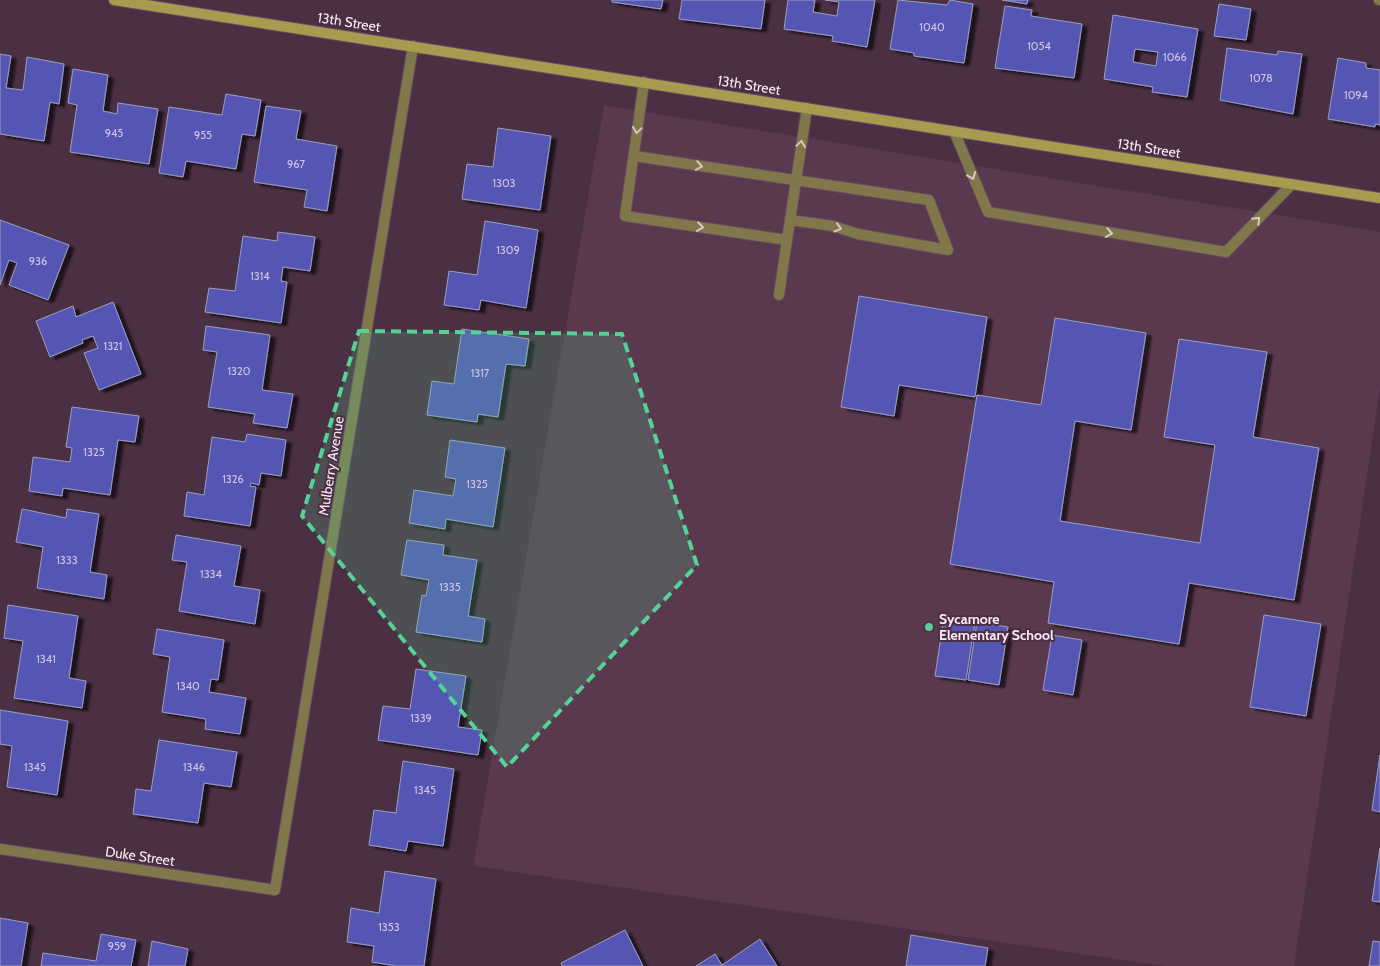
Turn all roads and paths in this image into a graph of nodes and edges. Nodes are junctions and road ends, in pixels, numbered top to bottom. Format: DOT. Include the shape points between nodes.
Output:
graph roads {
  1 [pos="114,0"];
  2 [pos="413,46"];
  3 [pos="644,82"];
  4 [pos="807,108"];
  5 [pos="954,131"];
  6 [pos="634,156"];
  7 [pos="796,180"];
  8 [pos="1292,184"];
  9 [pos="1380,198"];
  10 [pos="790,220"];
  11 [pos="787,240"];
  12 [pos="779,295"];
  13 [pos="0,849"];
  14 [pos="275,890"];
  1 -- 2 [label="street, 13th Street"];
  2 -- 3 [label="street, 13th Street"];
  2 -- 14 [label="street, Mulberry Avenue"];
  3 -- 4 [label="street, 13th Street"];
  3 -- 6 [label="street, one-way"];
  4 -- 5 [label="street, 13th Street"];
  7 -- 4 [label="street, one-way"];
  5 -- 8 [label="street, 13th Street"];
  5 -- 8 [label="street, one-way" via="988,212 1226,252"];
  6 -- 7 [label="street, one-way"];
  6 -- 11 [label="street, one-way" via="625,216"];
  7 -- 10 [label="street"];
  10 -- 7 [label="street, one-way" via="948,250 929,200"];
  8 -- 9 [label="street, 13th Street"];
  10 -- 11 [label="street"];
  11 -- 12 [label="street"];
  13 -- 14 [label="street, Duke Street"];
}
